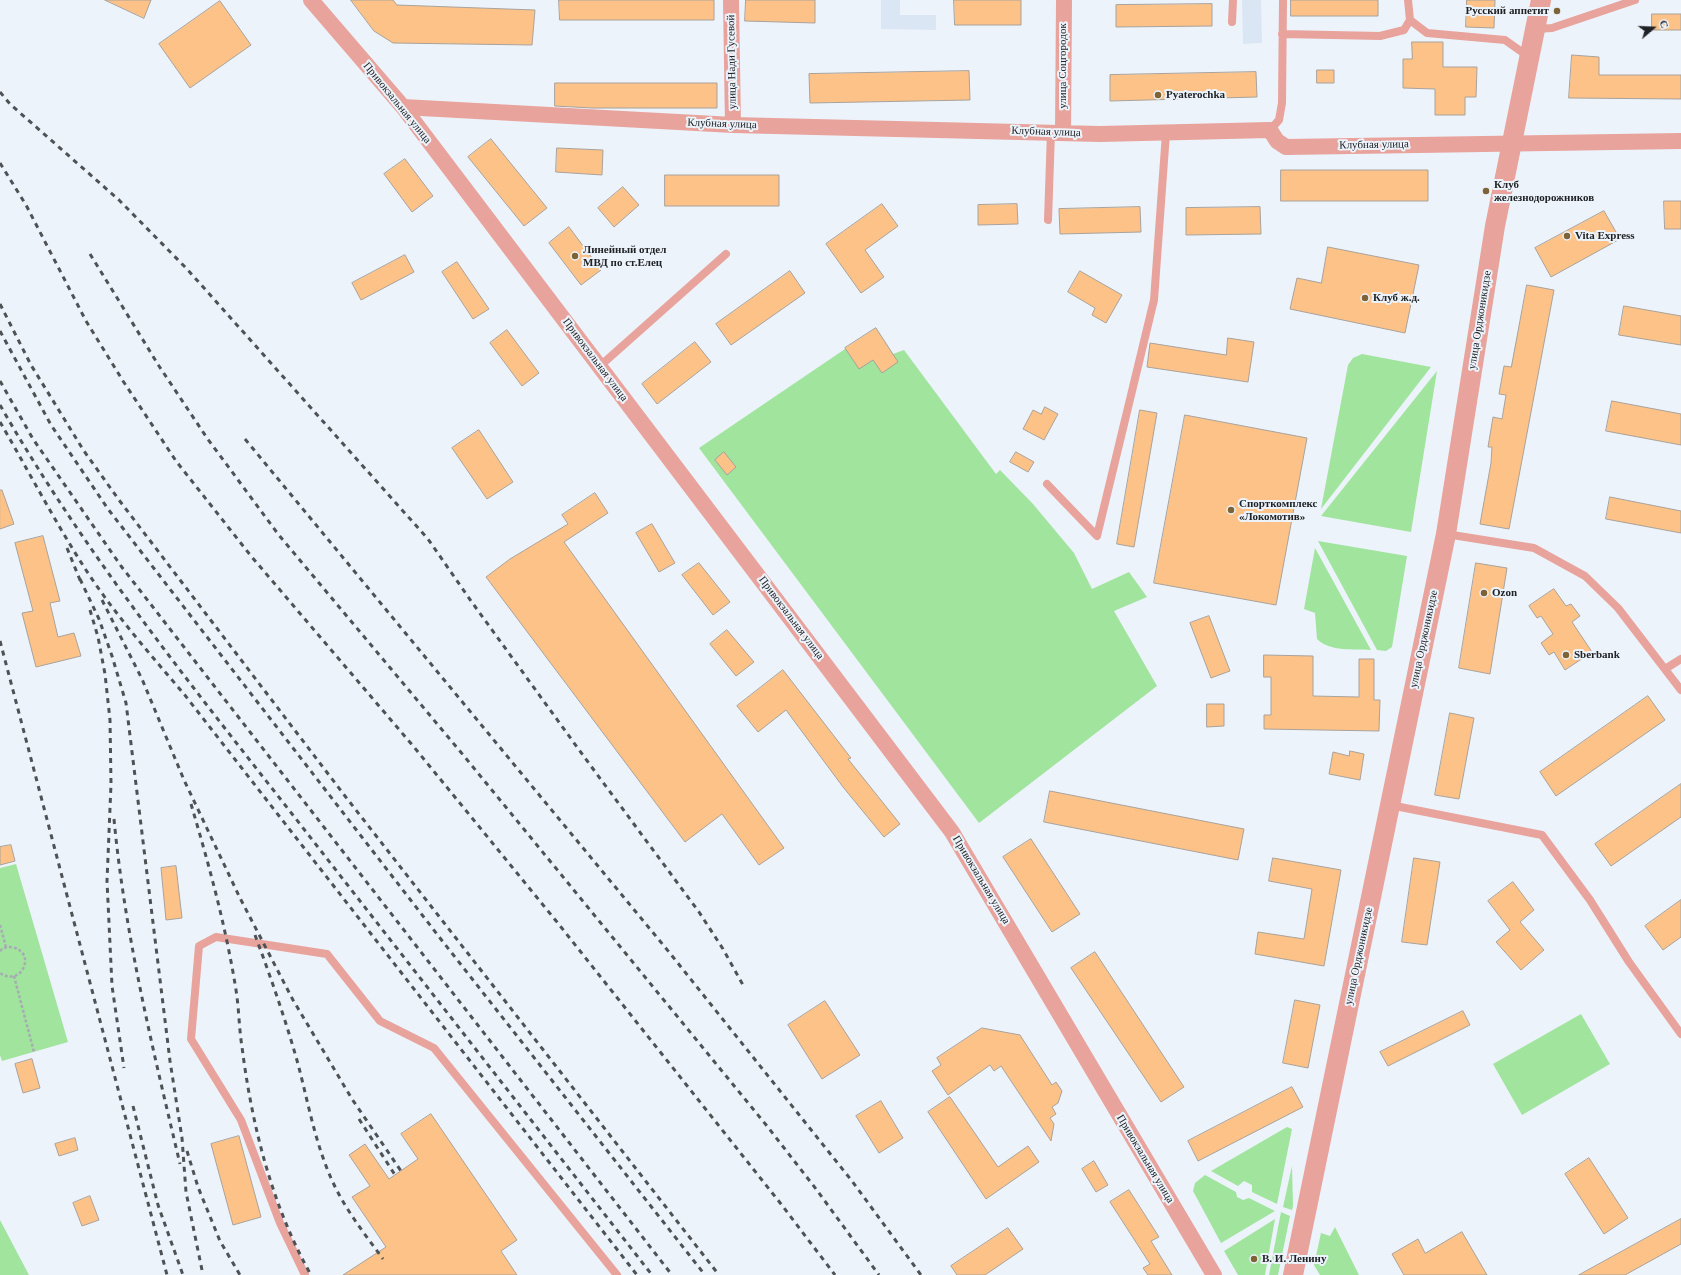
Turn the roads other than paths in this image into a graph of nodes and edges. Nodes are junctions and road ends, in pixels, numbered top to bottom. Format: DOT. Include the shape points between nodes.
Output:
graph roads {
  1 [pos="311,0"];
  2 [pos="731,0"];
  3 [pos="1064,0"];
  4 [pos="1233,0"];
  5 [pos="1283,0"];
  6 [pos="1408,0"];
  7 [pos="1541,0"];
  8 [pos="1635,0"];
  9 [pos="1410,20"];
  10 [pos="1232,22"];
  11 [pos="1535,29"];
  12 [pos="1282,34"];
  13 [pos="1529,58"];
  14 [pos="403,107"];
  15 [pos="733,125"];
  16 [pos="1270,130"];
  17 [pos="1057,132"];
  18 [pos="1166,133"];
  19 [pos="1681,141"];
  20 [pos="1512,144"];
  21 [pos="1048,220"];
  22 [pos="726,254"];
  23 [pos="600,366"];
  24 [pos="1047,484"];
  25 [pos="1446,534"];
  26 [pos="1681,659"];
  27 [pos="1665,669"];
  28 [pos="1681,690"];
  29 [pos="1390,805"];
  30 [pos="1681,1034"];
  31 [pos="305,1275"];
  32 [pos="617,1275"];
  33 [pos="1214,1275"];
  34 [pos="1293,1275"];
  1 -- 14 [label="street, Привокзальная улица"];
  2 -- 15 [label="street, улица Нади Гусевой"];
  3 -- 17 [label="street, улица Соцгородок"];
  4 -- 10 [label="lane"];
  5 -- 12 [label="lane"];
  6 -- 9 [label="lane"];
  7 -- 11 [label="street, улица Орджоникидзе"];
  8 -- 11 [label="lane" via="1552,28"];
  9 -- 12 [label="lane" via="1404,30 1380,36"];
  9 -- 13 [label="lane" via="1427,33 1505,40"];
  11 -- 13 [label="street, улица Орджоникидзе"];
  12 -- 16 [label="lane" via="1282,103 1279,120"];
  13 -- 20 [label="street, улица Орджоникидзе"];
  14 -- 15 [label="street, Клубная улица"];
  14 -- 23 [label="street, Привокзальная улица"];
  15 -- 17 [label="street, Клубная улица"];
  16 -- 18 [label="street, Клубная улица"];
  16 -- 20 [label="street, Клубная улица" via="1277,141 1286,147"];
  17 -- 18 [label="street, Клубная улица"];
  17 -- 21 [label="lane"];
  18 -- 24 [label="lane" via="1154,300 1097,536"];
  19 -- 20 [label="street, Клубная улица"];
  20 -- 25 [label="street, улица Орджоникидзе" via="1495,226"];
  22 -- 23 [label="lane"];
  23 -- 33 [label="street, Привокзальная улица" via="952,832"];
  25 -- 27 [label="lane" via="1534,548 1585,576 1618,608"];
  25 -- 29 [label="street, улица Орджоникидзе"];
  26 -- 27 [label="lane"];
  27 -- 28 [label="lane"];
  29 -- 30 [label="lane" via="1542,835 1590,900 1629,962"];
  29 -- 34 [label="street, улица Орджоникидзе"];
  31 -- 32 [label="lane" via="280,1223 241,1120 191,1039 199,946 216,937 327,954 380,1021 434,1048"];
}
